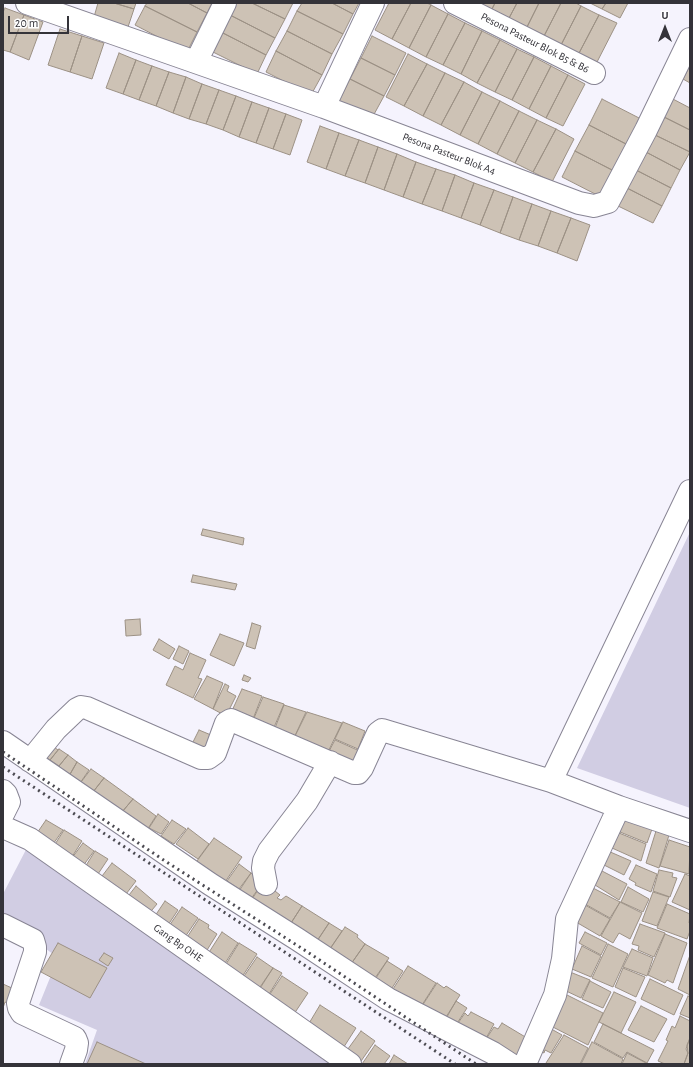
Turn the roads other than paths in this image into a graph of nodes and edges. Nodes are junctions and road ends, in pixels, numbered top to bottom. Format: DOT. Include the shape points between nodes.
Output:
graph roads {
  1 [pos="27,3"];
  2 [pos="225,3"];
  3 [pos="373,3"];
  4 [pos="454,3"];
  5 [pos="67,9"];
  6 [pos="690,40"];
  7 [pos="196,62"];
  8 [pos="594,73"];
  9 [pos="324,107"];
  10 [pos="690,491"];
  11 [pos="3,742"];
  12 [pos="30,761"];
  13 [pos="330,762"];
  14 [pos="551,781"];
  15 [pos="3,791"];
  16 [pos="619,807"];
  17 [pos="3,814"];
  18 [pos="3,827"];
  19 [pos="690,830"];
  20 [pos="266,884"];
  21 [pos="3,925"];
  22 [pos="71,1064"];
  23 [pos="350,1064"];
  24 [pos="510,1064"];
  25 [pos="525,1064"];
  1 -- 5 [label="street, Pesona Pasteur Blok A4"];
  2 -- 7 [label="street"];
  3 -- 9 [label="street"];
  4 -- 8 [label="street, Pesona Pasteur Blok B5 & B6"];
  5 -- 7 [label="street, Pesona Pasteur Blok A4" via="119,35"];
  6 -- 9 [label="street, Pesona Pasteur Blok A4" via="608,202 594,206 579,203"];
  7 -- 9 [label="street, Pesona Pasteur Blok A4"];
  10 -- 14 [label="street"];
  11 -- 12 [label="street"];
  12 -- 13 [label="street" via="56,729 81,707 201,758 208,758 215,753 226,723 231,720"];
  12 -- 24 [label="street" via="210,884 388,999"];
  13 -- 14 [label="street" via="358,773 378,733 382,730"];
  13 -- 20 [label="street" via="307,801 269,851 263,868"];
  14 -- 16 [label="street"];
  15 -- 17 [label="street" via="9,802"];
  16 -- 19 [label="street"];
  16 -- 25 [label="street" via="567,919 563,960 555,995"];
  18 -- 23 [label="street, Gang Bp OHE" via="30,839"];
  21 -- 22 [label="street" via="33,940 35,947 18,1003 19,1008 22,1012 75,1038 76,1050"];
}
